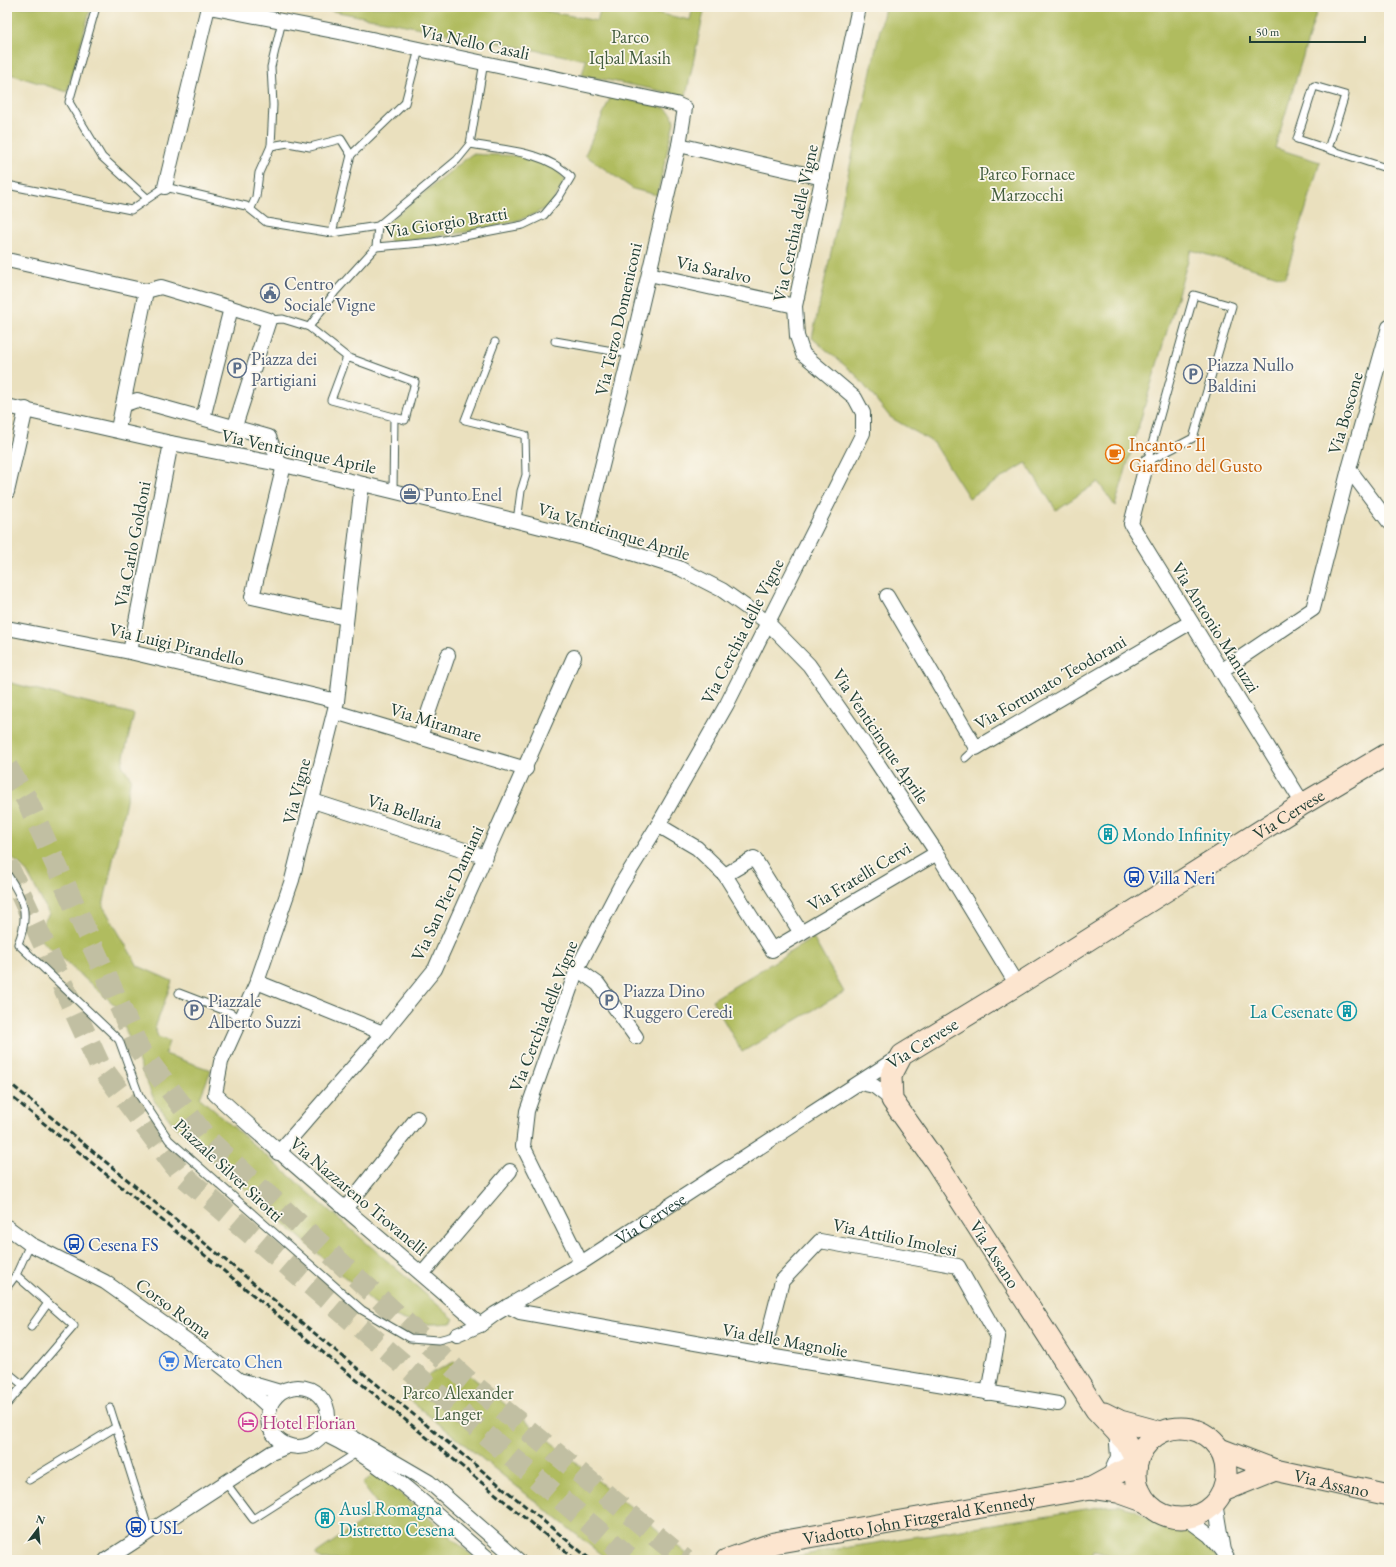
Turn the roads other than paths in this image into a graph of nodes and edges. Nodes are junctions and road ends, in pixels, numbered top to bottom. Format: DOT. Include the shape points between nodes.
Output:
graph roads {
  1 [pos="96,7"];
  2 [pos="208,7"];
  3 [pos="859,7"];
  4 [pos="282,21"];
  5 [pos="419,49"];
  6 [pos="484,62"];
  7 [pos="685,108"];
  8 [pos="470,144"];
  9 [pos="679,145"];
  10 [pos="271,146"];
  11 [pos="1328,149"];
  12 [pos="352,155"];
  13 [pos="1389,169"];
  14 [pos="823,178"];
  15 [pos="7,185"];
  16 [pos="164,187"];
  17 [pos="147,198"];
  18 [pos="250,208"];
  19 [pos="378,226"];
  20 [pos="332,233"];
  21 [pos="376,248"];
  22 [pos="7,260"];
  23 [pos="649,274"];
  24 [pos="146,291"];
  25 [pos="795,306"];
  26 [pos="231,308"];
  27 [pos="269,320"];
  28 [pos="309,327"];
  29 [pos="1389,327"];
  30 [pos="555,341"];
  31 [pos="495,342"];
  32 [pos="630,354"];
  33 [pos="347,357"];
  34 [pos="123,405"];
  35 [pos="7,406"];
  36 [pos="26,410"];
  37 [pos="203,418"];
  38 [pos="394,418"];
  39 [pos="235,426"];
  40 [pos="118,430"];
  41 [pos="171,443"];
  42 [pos="1147,462"];
  43 [pos="282,465"];
  44 [pos="1349,469"];
  45 [pos="362,484"];
  46 [pos="393,491"];
  47 [pos="7,492"];
  48 [pos="517,521"];
  49 [pos="1389,522"];
  50 [pos="584,538"];
  51 [pos="887,596"];
  52 [pos="346,618"];
  53 [pos="767,622"];
  54 [pos="1191,622"];
  55 [pos="7,628"];
  56 [pos="130,652"];
  57 [pos="448,655"];
  58 [pos="574,657"];
  59 [pos="1221,671"];
  60 [pos="336,706"];
  61 [pos="420,738"];
  62 [pos="976,748"];
  63 [pos="1389,753"];
  64 [pos="965,758"];
  65 [pos="526,769"];
  66 [pos="313,801"];
  67 [pos="1303,804"];
  68 [pos="658,825"];
  69 [pos="937,853"];
  70 [pos="486,857"];
  71 [pos="7,874"];
  72 [pos="725,875"];
  73 [pos="802,933"];
  74 [pos="577,969"];
  75 [pos="257,982"];
  76 [pos="1017,985"];
  77 [pos="179,993"];
  78 [pos="240,1020"];
  79 [pos="384,1033"];
  80 [pos="636,1038"];
  81 [pos="902,1055"];
  82 [pos="860,1083"];
  83 [pos="215,1094"];
  84 [pos="892,1100"];
  85 [pos="417,1118"];
  86 [pos="278,1153"];
  87 [pos="510,1171"];
  88 [pos="345,1209"];
  89 [pos="7,1227"];
  90 [pos="30,1244"];
  91 [pos="580,1263"];
  92 [pos="16,1274"];
  93 [pos="422,1274"];
  94 [pos="7,1288"];
  95 [pos="48,1303"];
  96 [pos="508,1306"];
  97 [pos="480,1325"];
  98 [pos="31,1326"];
  99 [pos="457,1335"];
  100 [pos="763,1355"];
  101 [pos="7,1372"];
  102 [pos="239,1380"];
  103 [pos="23,1385"];
  104 [pos="280,1392"];
  105 [pos="988,1393"];
  106 [pos="7,1404"];
  107 [pos="1058,1404"];
  108 [pos="110,1408"];
  109 [pos="270,1408"];
  110 [pos="1096,1410"];
  111 [pos="328,1420"];
  112 [pos="116,1427"];
  113 [pos="1116,1430"];
  114 [pos="1161,1432"];
  115 [pos="324,1434"];
  116 [pos="275,1436"];
  117 [pos="288,1446"];
  118 [pos="1220,1449"];
  119 [pos="358,1452"];
  120 [pos="271,1453"];
  121 [pos="1136,1463"];
  122 [pos="1274,1470"];
  123 [pos="29,1480"];
  124 [pos="226,1483"];
  125 [pos="1099,1484"];
  126 [pos="1389,1495"];
  127 [pos="1219,1497"];
  128 [pos="1146,1502"];
  129 [pos="1186,1518"];
  130 [pos="150,1531"];
  131 [pos="1225,1555"];
  132 [pos="106,1560"];
  133 [pos="490,1560"];
  134 [pos="518,1560"];
  135 [pos="726,1560"];
  1 -- 17 [label="lane" via="68,102 102,157"];
  2 -- 4 [label="street, Via Nello Casali"];
  2 -- 16 [label="street"];
  3 -- 14 [label="street, Via Cerchia delle Vigne"];
  4 -- 5 [label="street, Via Nello Casali"];
  4 -- 10 [label="lane" via="271,68"];
  5 -- 6 [label="street, Via Nello Casali"];
  5 -- 12 [label="lane" via="405,103"];
  6 -- 7 [label="street, Via Nello Casali"];
  6 -- 8 [label="lane"];
  7 -- 9 [label="street, Via Terzo Domeniconi"];
  8 -- 19 [label="lane" via="457,160"];
  8 -- 21 [label="lane, Via Giorgio Bratti" via="527,154 554,163 571,177 544,215 523,224 433,242"];
  9 -- 14 [label="street"];
  9 -- 23 [label="street, Via Terzo Domeniconi"];
  10 -- 12 [label="lane" via="288,143 310,147 341,139"];
  10 -- 18 [label="lane" via="259,173 256,197"];
  11 -- 11 [label="lane" via="1297,139 1314,86 1345,95"];
  11 -- 13 [label="lane"];
  12 -- 20 [label="lane"];
  14 -- 25 [label="street, Via Cerchia delle Vigne"];
  15 -- 17 [label="lane" via="131,210"];
  16 -- 17 [label="lane"];
  16 -- 18 [label="lane"];
  18 -- 20 [label="lane" via="266,222"];
  19 -- 20 [label="lane"];
  19 -- 21 [label="lane"];
  21 -- 28 [label="lane, Via Giorgio Bratti" via="335,292"];
  22 -- 24 [label="street"];
  23 -- 25 [label="street, Via Saralvo"];
  23 -- 32 [label="street, Via Terzo Domeniconi"];
  24 -- 26 [label="street" via="161,287"];
  24 -- 34 [label="street"];
  25 -- 53 [label="street, Via Cerchia delle Vigne" via="797,336 803,354 855,398 863,413 863,433"];
  26 -- 27 [label="street"];
  26 -- 37 [label="street"];
  27 -- 28 [label="lane" via="283,320"];
  27 -- 39 [label="street"];
  28 -- 33 [label="lane"];
  29 -- 44 [label="street, Via Boscone"];
  30 -- 32 [label="lane"];
  31 -- 48 [label="lane" via="465,420 525,435 526,475"];
  32 -- 50 [label="street, Via Terzo Domeniconi"];
  33 -- 38 [label="lane" via="331,400"];
  33 -- 38 [label="lane" via="415,382 405,420"];
  34 -- 37 [label="street" via="137,400"];
  34 -- 40 [label="street"];
  35 -- 36 [label="street, Via Venticinque Aprile"];
  36 -- 40 [label="street, Via Venticinque Aprile"];
  36 -- 47 [label="street"];
  37 -- 39 [label="street"];
  38 -- 46 [label="lane"];
  39 -- 43 [label="street" via="270,437"];
  40 -- 41 [label="street, Via Venticinque Aprile"];
  41 -- 43 [label="street, Via Venticinque Aprile"];
  41 -- 56 [label="street, Via Carlo Goldoni"];
  42 -- 42 [label="lane" via="1194,295 1232,306 1193,438"];
  42 -- 54 [label="street, Via Antonio Manuzzi" via="1131,524"];
  43 -- 45 [label="street, Via Venticinque Aprile"];
  43 -- 52 [label="street" via="252,597"];
  44 -- 49 [label="street, Via Boscone"];
  44 -- 59 [label="street" via="1313,609"];
  45 -- 46 [label="street, Via Venticinque Aprile"];
  45 -- 52 [label="street, Via Vigne"];
  46 -- 48 [label="street, Via Venticinque Aprile"];
  48 -- 50 [label="street, Via Venticinque Aprile"];
  50 -- 53 [label="street, Via Venticinque Aprile" via="679,568 722,590"];
  51 -- 62 [label="street, Via Fortunato Teodorani"];
  52 -- 60 [label="street, Via Vigne"];
  53 -- 68 [label="street, Via Cerchia delle Vigne" via="727,704"];
  53 -- 69 [label="street, Via Venticinque Aprile" via="809,665"];
  54 -- 59 [label="street, Via Antonio Manuzzi"];
  54 -- 62 [label="street, Via Fortunato Teodorani"];
  55 -- 56 [label="street, Via Luigi Pirandello"];
  56 -- 60 [label="street, Via Luigi Pirandello"];
  57 -- 61 [label="street"];
  58 -- 65 [label="street, Via San Pier Damiani"];
  59 -- 67 [label="street, Via Antonio Manuzzi"];
  60 -- 61 [label="street, Via Miramare"];
  60 -- 66 [label="street, Via Vigne"];
  61 -- 65 [label="street, Via Miramare"];
  62 -- 64 [label="lane"];
  63 -- 67 [label="street, Via Cervese"];
  65 -- 70 [label="street, Via San Pier Damiani"];
  66 -- 70 [label="street, Via Bellaria"];
  66 -- 75 [label="street, Via Vigne" via="292,880"];
  67 -- 76 [label="street, Via Cervese"];
  68 -- 72 [label="street, Via Fratelli Cervi" via="697,848"];
  68 -- 74 [label="street, Via Cerchia delle Vigne" via="621,885"];
  69 -- 73 [label="street, Via Fratelli Cervi"];
  69 -- 76 [label="street, Via Venticinque Aprile"];
  70 -- 79 [label="street, Via San Pier Damiani" via="435,969"];
  71 -- 99 [label="lane, Piazzale Silver Sirotti" via="17,888 25,912 25,924 18,944 119,1040 139,1095 169,1140 362,1310 410,1338 438,1340"];
  72 -- 73 [label="street, Via Fratelli Cervi" via="754,858"];
  72 -- 73 [label="street, Via Fratelli Cervi" via="772,950"];
  74 -- 80 [label="street" via="598,984"];
  74 -- 91 [label="street, Via Cerchia delle Vigne" via="527,1111 523,1146"];
  75 -- 78 [label="street, Via Vigne"];
  75 -- 79 [label="street"];
  76 -- 81 [label="street, Via Cervese"];
  77 -- 78 [label="lane" via="231,1013"];
  78 -- 83 [label="street, Via Vigne" via="222,1062"];
  79 -- 86 [label="street, Via San Pier Damiani"];
  81 -- 82 [label="street, Via Cervese"];
  81 -- 84 [label="street" via="891,1076"];
  82 -- 84 [label="street, Via Assano" via="874,1086"];
  82 -- 91 [label="street, Via Cervese"];
  83 -- 86 [label="street, Via Nazzareno Trovanelli"];
  84 -- 110 [label="street, Via Assano" via="936,1162"];
  85 -- 88 [label="street"];
  86 -- 88 [label="street, Via Nazzareno Trovanelli"];
  87 -- 93 [label="street"];
  88 -- 93 [label="street, Via Nazzareno Trovanelli"];
  89 -- 90 [label="street, Corso Roma"];
  90 -- 92 [label="lane"];
  90 -- 102 [label="street, Corso Roma" via="105,1282"];
  91 -- 96 [label="street, Via Cervese"];
  92 -- 94 [label="lane"];
  92 -- 95 [label="lane"];
  93 -- 97 [label="street, Via Nazzareno Trovanelli"];
  95 -- 98 [label="lane"];
  95 -- 103 [label="lane" via="74,1326"];
  96 -- 97 [label="street, Via Cervese"];
  96 -- 100 [label="street, Via delle Magnolie" via="520,1312"];
  97 -- 99 [label="street, Via Cervese"];
  100 -- 105 [label="street, Via delle Magnolie"];
  100 -- 105 [label="street, Via Attilio Imolesi" via="782,1281 820,1241 958,1266 998,1337"];
  101 -- 103 [label="lane"];
  102 -- 104 [label="street, Corso Roma"];
  102 -- 109 [label="street, Corso Roma"];
  103 -- 106 [label="lane"];
  104 -- 109 [label="street"];
  104 -- 111 [label="street" via="304,1388 314,1392 325,1404"];
  105 -- 107 [label="street, Via delle Magnolie"];
  108 -- 112 [label="lane"];
  109 -- 116 [label="street" via="269,1424"];
  110 -- 113 [label="street, Via Assano"];
  110 -- 114 [label="street" via="1120,1421"];
  111 -- 115 [label="street"];
  111 -- 134 [label="street" via="345,1433 428,1482"];
  112 -- 123 [label="lane"];
  112 -- 130 [label="lane"];
  113 -- 121 [label="street, Via Assano" via="1126,1442"];
  113 -- 125 [label="street" via="1118,1457"];
  114 -- 118 [label="street" via="1182,1428 1193,1429 1204,1433"];
  114 -- 121 [label="street" via="1141,1450"];
  115 -- 117 [label="street" via="312,1444"];
  115 -- 119 [label="street"];
  116 -- 117 [label="street"];
  116 -- 120 [label="street"];
  117 -- 120 [label="street"];
  118 -- 122 [label="street, Via Assano"];
  118 -- 127 [label="street" via="1225,1462 1226,1477"];
  119 -- 124 [label="lane" via="253,1519"];
  119 -- 133 [label="street" via="407,1488"];
  120 -- 124 [label="street"];
  121 -- 125 [label="street, Viadotto John Fitzgerald Kennedy"];
  121 -- 128 [label="street" via="1139,1490"];
  122 -- 126 [label="street, Via Assano"];
  122 -- 127 [label="street, Via Assano"];
  124 -- 130 [label="street"];
  125 -- 128 [label="street, Viadotto John Fitzgerald Kennedy"];
  125 -- 135 [label="street, Viadotto John Fitzgerald Kennedy" via="774,1543"];
  127 -- 129 [label="street" via="1197,1516"];
  127 -- 131 [label="street"];
  128 -- 129 [label="street" via="1164,1515"];
  129 -- 131 [label="street" via="1209,1535"];
  130 -- 132 [label="street"];
}
